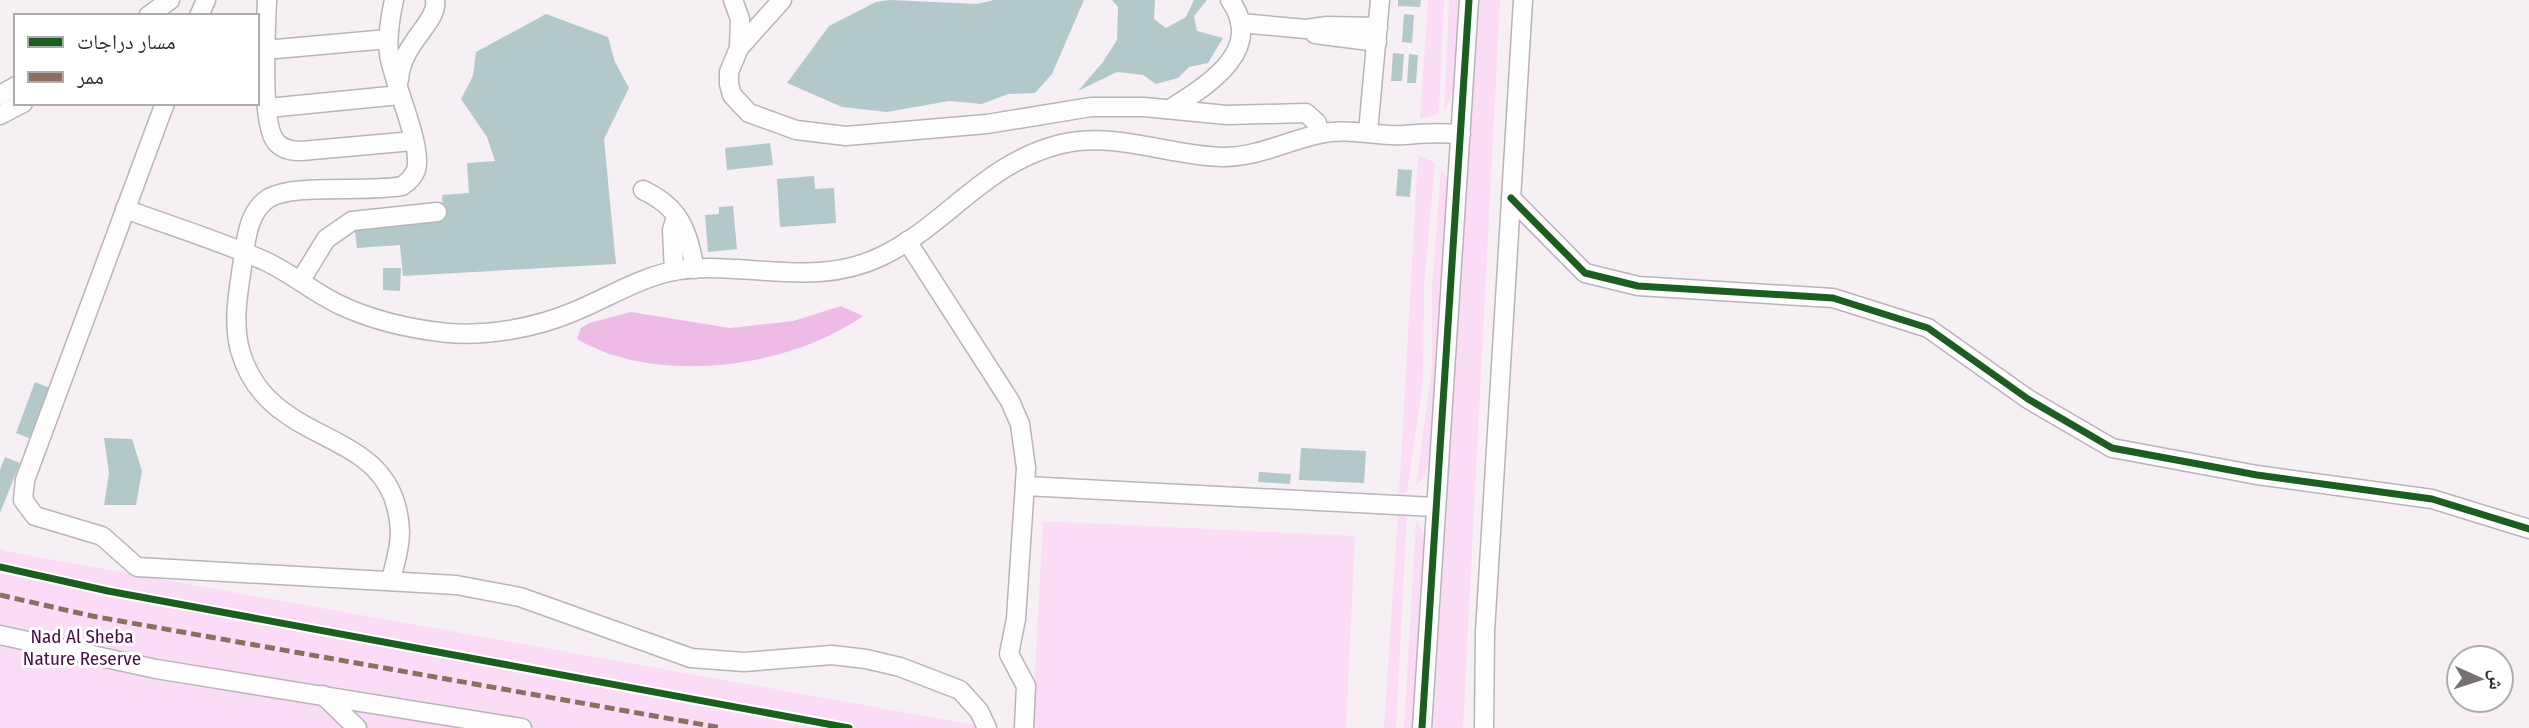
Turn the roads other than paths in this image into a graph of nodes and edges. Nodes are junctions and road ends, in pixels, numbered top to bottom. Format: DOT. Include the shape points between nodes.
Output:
graph roads {
  1 [pos="170,0"];
  2 [pos="267,0"];
  3 [pos="394,0"];
  4 [pos="435,0"];
  5 [pos="733,0"];
  6 [pos="782,0"];
  7 [pos="1230,0"];
  8 [pos="1380,0"];
  9 [pos="1469,0"];
  10 [pos="1523,0"];
  11 [pos="151,14"];
  12 [pos="1240,23"];
  13 [pos="1377,34"];
  14 [pos="388,39"];
  15 [pos="739,48"];
  16 [pos="265,50"];
  17 [pos="399,91"];
  18 [pos="19,105"];
  19 [pos="164,105"];
  20 [pos="268,108"];
  21 [pos="1170,109"];
  22 [pos="0,116"];
  23 [pos="1368,132"];
  24 [pos="1320,134"];
  25 [pos="1461,139"];
  26 [pos="413,141"];
  27 [pos="643,190"];
  28 [pos="1511,198"];
  29 [pos="125,209"];
  30 [pos="437,212"];
  31 [pos="676,217"];
  32 [pos="907,241"];
  33 [pos="244,253"];
  34 [pos="695,269"];
  35 [pos="674,271"];
  36 [pos="301,280"];
  37 [pos="1025,486"];
  38 [pos="1434,507"];
  39 [pos="2529,528"];
  40 [pos="391,579"];
  41 [pos="0,635"];
  42 [pos="323,695"];
  43 [pos="1024,726"];
  44 [pos="357,728"];
  45 [pos="522,728"];
  46 [pos="987,728"];
  47 [pos="1422,728"];
  48 [pos="1484,728"];
  1 -- 11 [label="street"];
  2 -- 16 [label="street"];
  3 -- 14 [label="street"];
  4 -- 17 [label="street" via="433,17 416,34 402,59"];
  5 -- 15 [label="street" via="740,19"];
  6 -- 15 [label="street"];
  7 -- 12 [label="street"];
  8 -- 13 [label="street"];
  9 -- 25 [label="street"];
  10 -- 28 [label="street"];
  12 -- 13 [label="street" via="1306,29 1326,26"];
  12 -- 21 [label="street" via="1237,48 1225,70"];
  13 -- 23 [label="street"];
  14 -- 16 [label="street"];
  14 -- 17 [label="street"];
  15 -- 21 [label="street" via="729,84 739,105 772,123 820,134 987,124 1091,107"];
  16 -- 20 [label="street"];
  17 -- 20 [label="street"];
  17 -- 26 [label="street"];
  18 -- 22 [label="street"];
  19 -- 29 [label="street"];
  20 -- 26 [label="street" via="271,134 292,151"];
  21 -- 24 [label="street" via="1227,115 1306,113 1317,123"];
  23 -- 24 [label="street"];
  23 -- 25 [label="street"];
  24 -- 32 [label="street" via="1269,151 1224,157 1121,140 1061,144 994,174"];
  25 -- 38 [label="street"];
  26 -- 33 [label="street" via="416,169 411,180 401,186 293,192 270,198 253,215"];
  27 -- 31 [label="street" via="660,198"];
  28 -- 39 [label="street" via="1584,272 1638,286 1833,298 1928,328 2028,399 2112,448 2257,475 2432,499"];
  28 -- 48 [label="street" via="1485,632"];
  29 -- 33 [label="street"];
  29 -- 40 [label="street" via="25,480 23,500 28,509 44,519 102,536 138,567"];
  30 -- 36 [label="street" via="352,221 326,239"];
  31 -- 34 [label="street" via="687,228"];
  31 -- 35 [label="street" via="672,230"];
  32 -- 34 [label="street" via="862,264 824,273"];
  32 -- 37 [label="street" via="1010,401 1026,449"];
  33 -- 36 [label="street"];
  33 -- 40 [label="street" via="237,329 247,368 262,394 284,415 361,455 378,471 398,512 400,535"];
  34 -- 35 [label="street"];
  35 -- 36 [label="street" via="533,325 452,333 412,329 373,318 335,303"];
  37 -- 38 [label="street"];
  37 -- 43 [label="street" via="1016,619 1009,654 1026,686"];
  38 -- 47 [label="street"];
  40 -- 46 [label="street" via="520,597 691,658 744,662 832,655 900,667 960,690"];
  41 -- 42 [label="street" via="156,669"];
  42 -- 44 [label="street"];
  42 -- 45 [label="street"];
}
